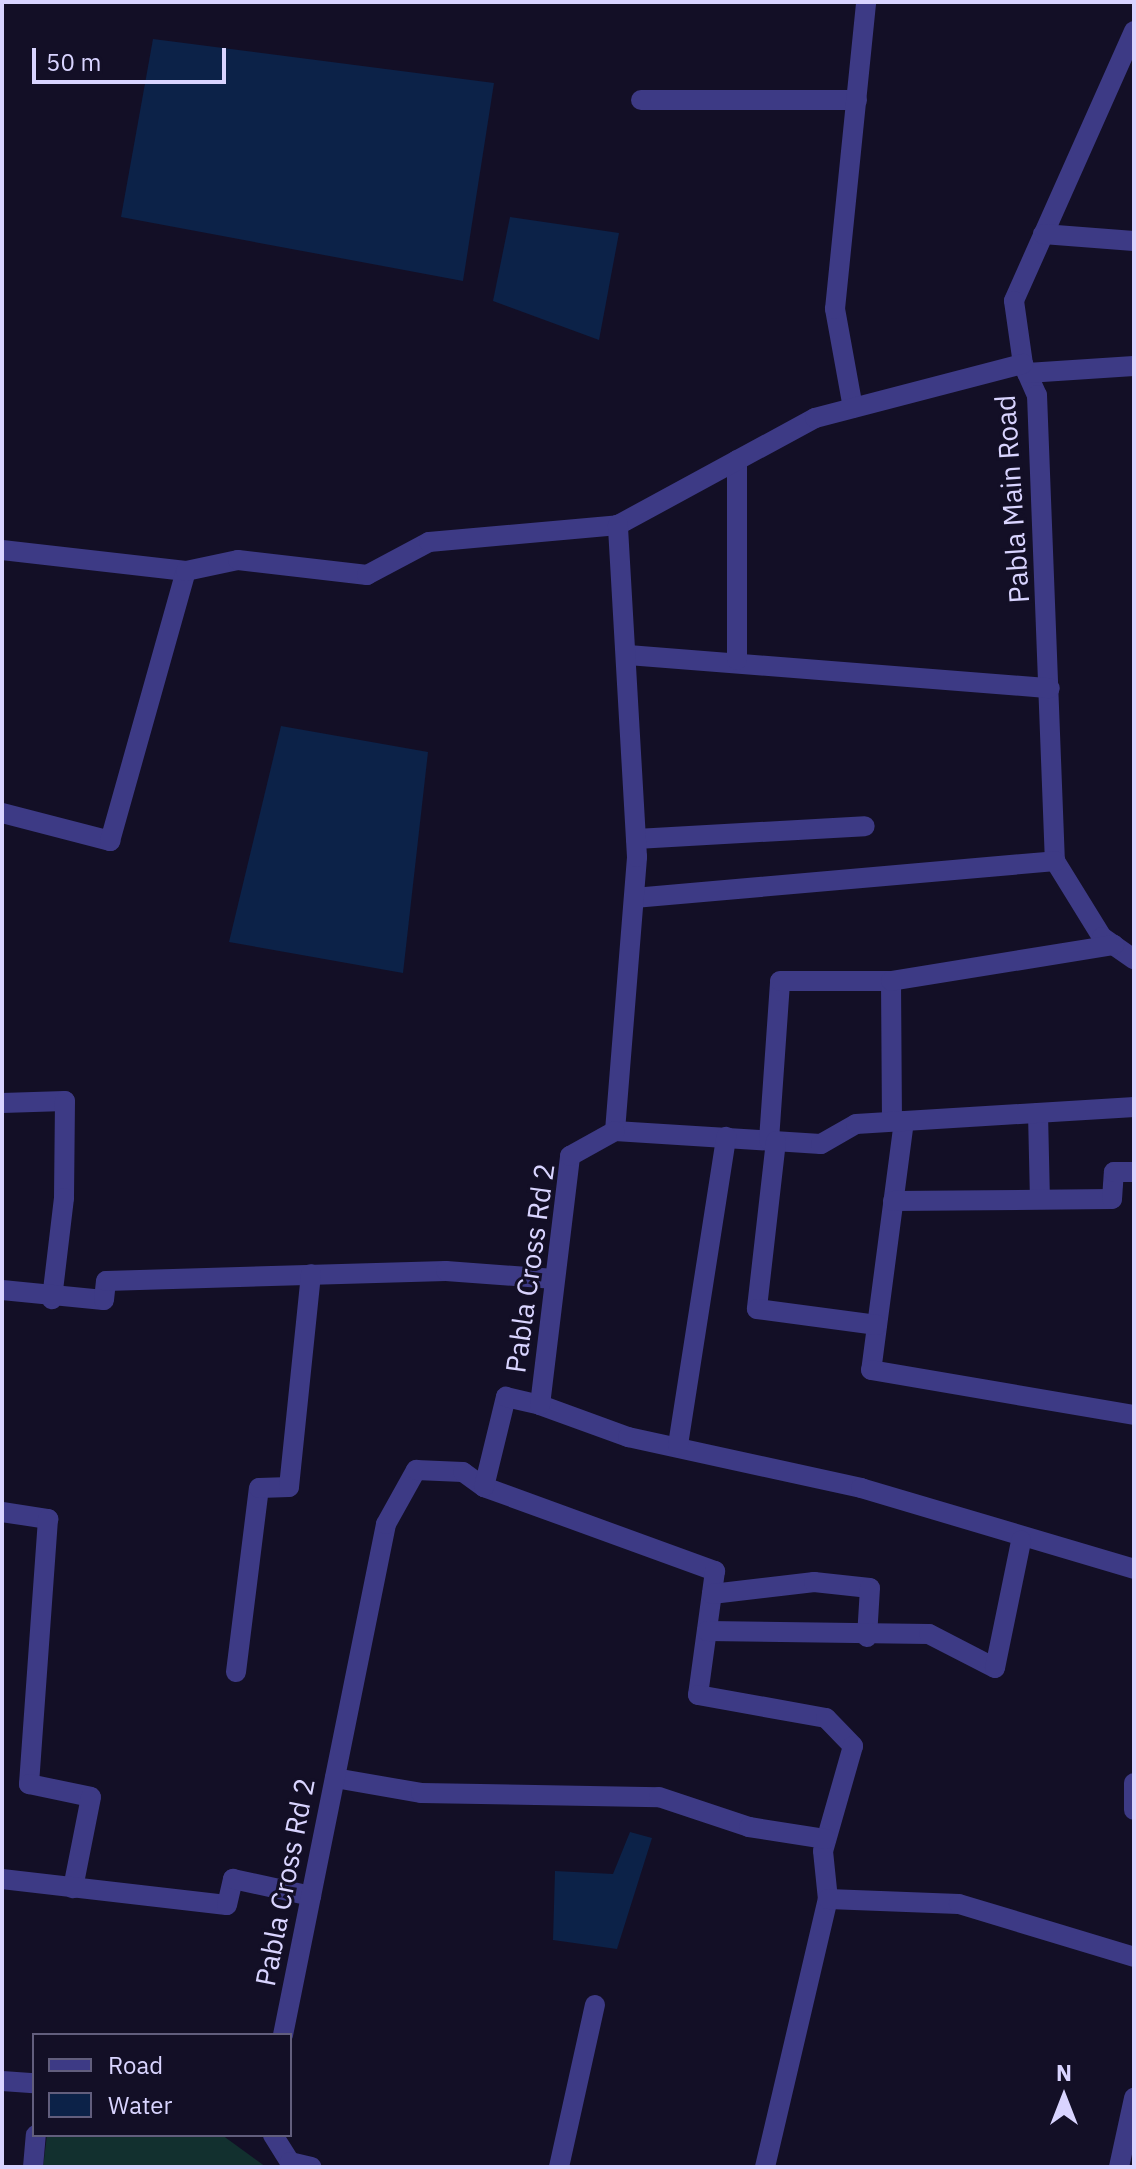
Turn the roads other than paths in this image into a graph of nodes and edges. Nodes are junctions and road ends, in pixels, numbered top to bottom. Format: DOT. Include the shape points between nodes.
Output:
graph roads {
  1 [pos="866,2"];
  2 [pos="1134,31"];
  3 [pos="641,100"];
  4 [pos="857,100"];
  5 [pos="1043,234"];
  6 [pos="1134,241"];
  7 [pos="1134,366"];
  8 [pos="1025,368"];
  9 [pos="853,408"];
  10 [pos="737,460"];
  11 [pos="618,525"];
  12 [pos="2,550"];
  13 [pos="186,571"];
  14 [pos="628,655"];
  15 [pos="737,660"];
  16 [pos="1050,688"];
  17 [pos="2,813"];
  18 [pos="865,826"];
  19 [pos="636,839"];
  20 [pos="1055,861"];
  21 [pos="634,898"];
  22 [pos="1114,945"];
  23 [pos="1134,959"];
  24 [pos="891,981"];
  25 [pos="2,1103"];
  26 [pos="1134,1107"];
  27 [pos="1038,1113"];
  28 [pos="898,1121"];
  29 [pos="615,1131"];
  30 [pos="726,1137"];
  31 [pos="772,1141"];
  32 [pos="1134,1172"];
  33 [pos="1040,1199"];
  34 [pos="893,1201"];
  35 [pos="311,1274"];
  36 [pos="555,1279"];
  37 [pos="2,1290"];
  38 [pos="52,1299"];
  39 [pos="877,1325"];
  40 [pos="540,1405"];
  41 [pos="1134,1415"];
  42 [pos="678,1445"];
  43 [pos="484,1487"];
  44 [pos="2,1512"];
  45 [pos="1021,1541"];
  46 [pos="1134,1569"];
  47 [pos="712,1594"];
  48 [pos="707,1631"];
  49 [pos="867,1637"];
  50 [pos="236,1672"];
  51 [pos="335,1778"];
  52 [pos="1134,1783"];
  53 [pos="1134,1810"];
  54 [pos="826,1839"];
  55 [pos="2,1879"];
  56 [pos="73,1888"];
  57 [pos="311,1896"];
  58 [pos="828,1899"];
  59 [pos="1134,1957"];
  60 [pos="595,2005"];
  61 [pos="283,2033"];
  62 [pos="2,2081"];
  63 [pos="32,2083"];
  64 [pos="1134,2098"];
  65 [pos="36,2137"];
  66 [pos="274,2137"];
  67 [pos="33,2167"];
  68 [pos="311,2167"];
  69 [pos="559,2167"];
  70 [pos="765,2167"];
  71 [pos="1119,2167"];
  1 -- 4 [label="street"];
  2 -- 5 [label="street, Pabla Main Road"];
  3 -- 4 [label="street"];
  4 -- 9 [label="street" via="835,309"];
  5 -- 6 [label="street"];
  5 -- 8 [label="street, Pabla Main Road" via="1014,301"];
  7 -- 8 [label="street"];
  8 -- 9 [label="street"];
  8 -- 16 [label="street, Pabla Main Road" via="1041,442"];
  9 -- 10 [label="street" via="815,418"];
  10 -- 11 [label="street"];
  10 -- 15 [label="street"];
  11 -- 13 [label="street" via="429,542 367,575 238,560"];
  11 -- 14 [label="street"];
  12 -- 13 [label="street"];
  13 -- 17 [label="street" via="110,841"];
  14 -- 15 [label="street"];
  14 -- 19 [label="street"];
  15 -- 16 [label="street"];
  16 -- 20 [label="street, Pabla Main Road"];
  18 -- 19 [label="street"];
  19 -- 21 [label="street"];
  20 -- 21 [label="street"];
  20 -- 22 [label="street"];
  21 -- 29 [label="street"];
  22 -- 23 [label="street"];
  22 -- 24 [label="street"];
  24 -- 28 [label="street"];
  24 -- 31 [label="street" via="780,981"];
  25 -- 38 [label="street" via="65,1101 64,1198"];
  26 -- 27 [label="street"];
  27 -- 28 [label="street"];
  27 -- 33 [label="street"];
  28 -- 31 [label="street" via="856,1124 821,1144"];
  28 -- 34 [label="street"];
  29 -- 30 [label="street"];
  29 -- 36 [label="street, Pabla Cross Rd 2" via="570,1156"];
  30 -- 31 [label="street"];
  30 -- 42 [label="street"];
  31 -- 39 [label="street" via="757,1309"];
  32 -- 33 [label="street" via="1114,1172 1112,1199"];
  33 -- 34 [label="street"];
  34 -- 39 [label="street"];
  35 -- 36 [label="street" via="446,1271"];
  35 -- 38 [label="street" via="106,1281 104,1300"];
  35 -- 50 [label="street" via="289,1487 259,1488"];
  36 -- 40 [label="street, Pabla Cross Rd 2"];
  37 -- 38 [label="street"];
  39 -- 41 [label="street" via="871,1370"];
  40 -- 42 [label="street" via="628,1437"];
  40 -- 43 [label="street, Pabla Cross Rd 2" via="506,1397"];
  42 -- 45 [label="street" via="861,1488"];
  43 -- 47 [label="street" via="715,1571"];
  43 -- 51 [label="street, Pabla Cross Rd 2" via="463,1472 416,1470 386,1524"];
  44 -- 56 [label="street" via="48,1519 29,1784 91,1797"];
  45 -- 46 [label="street"];
  45 -- 49 [label="street" via="995,1668 929,1634"];
  47 -- 48 [label="street"];
  47 -- 49 [label="street" via="814,1582 870,1588"];
  48 -- 49 [label="street"];
  48 -- 54 [label="street" via="698,1695 826,1718 853,1746"];
  51 -- 54 [label="street" via="421,1793 659,1797 749,1827"];
  51 -- 57 [label="street, Pabla Cross Rd 2"];
  52 -- 53 [label="street"];
  54 -- 58 [label="street"];
  55 -- 56 [label="street"];
  56 -- 57 [label="street" via="227,1905 233,1879"];
  57 -- 61 [label="street, Pabla Cross Rd 2"];
  58 -- 59 [label="street" via="959,1904"];
  58 -- 70 [label="street"];
  60 -- 69 [label="street"];
  62 -- 63 [label="street"];
  64 -- 71 [label="street"];
  65 -- 67 [label="street"];
  66 -- 68 [label="street" via="290,2162"];
}
